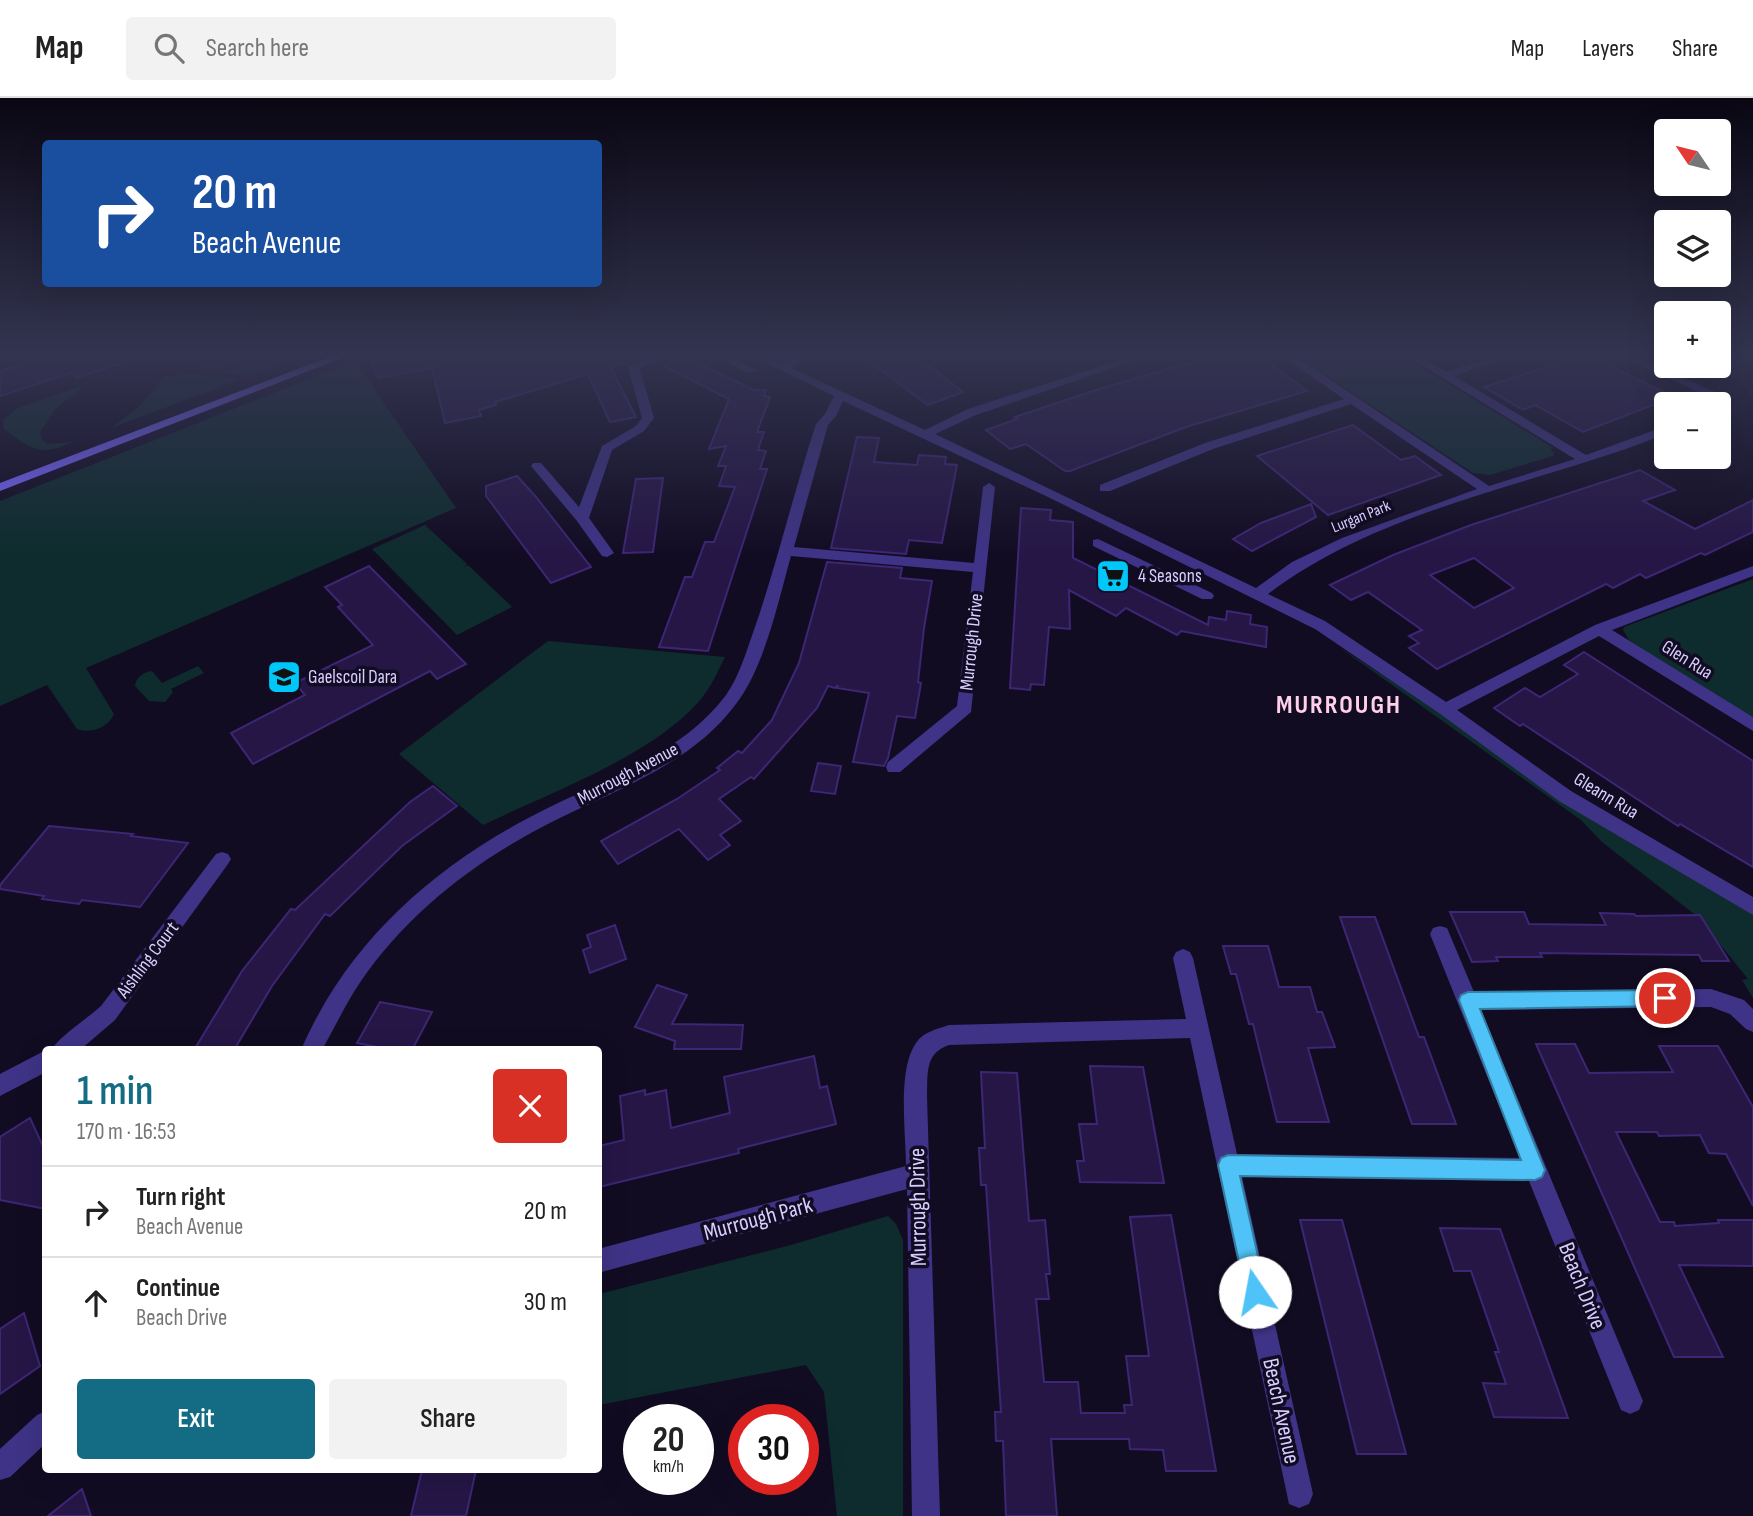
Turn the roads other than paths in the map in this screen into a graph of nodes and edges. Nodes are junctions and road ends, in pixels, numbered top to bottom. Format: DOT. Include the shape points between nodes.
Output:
graph roads {
  1 [pos="169,422"];
  2 [pos="646,422"];
  3 [pos="824,422"];
  4 [pos="899,422"];
  5 [pos="951,422"];
  6 [pos="1284,422"];
  7 [pos="1386,422"];
  8 [pos="1522,422"];
  9 [pos="925,434"];
  10 [pos="1654,434"];
  11 [pos="1585,460"];
  12 [pos="537,466"];
  13 [pos="989,486"];
  14 [pos="0,487"];
  15 [pos="1105,488"];
  16 [pos="1485,489"];
  17 [pos="582,518"];
  18 [pos="1151,542"];
  19 [pos="1098,543"];
  20 [pos="787,551"];
  21 [pos="607,553"];
  22 [pos="1131,559"];
  23 [pos="980,568"];
  24 [pos="1753,571"];
  25 [pos="1259,593"];
  26 [pos="1207,596"];
  27 [pos="1600,629"];
  28 [pos="1444,709"];
  29 [pos="1753,725"];
  30 [pos="894,767"];
  31 [pos="222,859"];
  32 [pos="1753,907"];
  33 [pos="1440,934"];
  34 [pos="1183,958"];
  35 [pos="1468,1000"];
  36 [pos="1753,1022"];
  37 [pos="1199,1028"];
  38 [pos="68,1046"];
  39 [pos="313,1046"];
  40 [pos="42,1061"];
  41 [pos="0,1086"];
  42 [pos="1228,1165"];
  43 [pos="1535,1170"];
  44 [pos="918,1175"];
  45 [pos="602,1260"];
  46 [pos="1630,1401"];
  47 [pos="42,1428"];
  48 [pos="0,1467"];
  49 [pos="1299,1494"];
  50 [pos="926,1516"];
  1 -- 14 [label="main road"];
  2 -- 17 [label="street" via="607,449"];
  3 -- 20 [label="street, Murrough Avenue"];
  4 -- 9 [label="street"];
  5 -- 9 [label="street"];
  6 -- 15 [label="street"];
  7 -- 16 [label="street"];
  8 -- 11 [label="street"];
  9 -- 18 [label="street"];
  10 -- 11 [label="street, Lurgan Park"];
  11 -- 16 [label="street, Lurgan Park"];
  12 -- 17 [label="street"];
  13 -- 23 [label="street, Murrough Drive"];
  16 -- 25 [label="street, Lurgan Park" via="1334,547 1292,568"];
  17 -- 21 [label="street"];
  18 -- 22 [label="street"];
  18 -- 25 [label="street"];
  19 -- 22 [label="street"];
  20 -- 23 [label="street, Murrough Drive"];
  20 -- 39 [label="street, Murrough Avenue" via="754,648 734,694 721,711 679,748 484,850 437,884 357,971"];
  22 -- 26 [label="street"];
  23 -- 30 [label="street, Murrough Drive" via="965,708"];
  24 -- 27 [label="street"];
  25 -- 28 [label="street, Gleann Rua" via="1346,640"];
  27 -- 28 [label="street"];
  27 -- 29 [label="street, Glen Rua"];
  28 -- 32 [label="street, Gleann Rua" via="1565,796"];
  31 -- 38 [label="street, Aishling Court" via="113,1007"];
  33 -- 35 [label="street, Beach Drive"];
  34 -- 37 [label="street, Beach Avenue"];
  35 -- 36 [label="street" via="1710,998 1737,1007"];
  35 -- 43 [label="street, Beach Drive"];
  37 -- 42 [label="street, Beach Avenue"];
  37 -- 44 [label="street, Murrough Drive" via="935,1038 919,1056"];
  40 -- 41 [label="street"];
  42 -- 43 [label="street"];
  42 -- 49 [label="street, Beach Avenue"];
  43 -- 46 [label="street, Beach Drive"];
  44 -- 45 [label="street, Murrough Park"];
  44 -- 50 [label="street, Murrough Drive"];
  47 -- 48 [label="street"];
}
